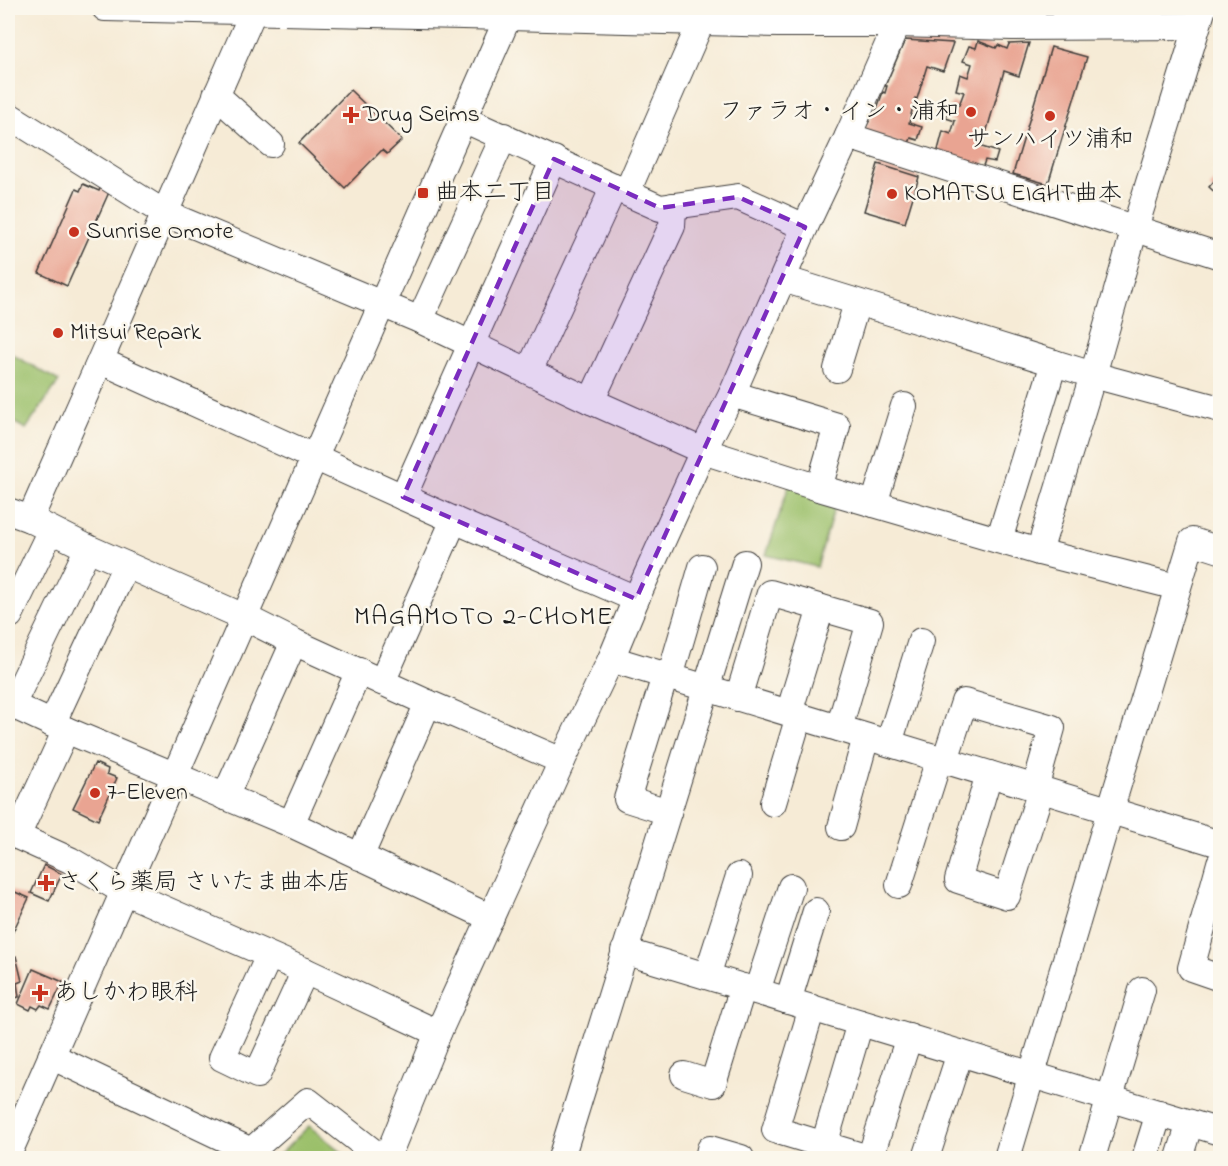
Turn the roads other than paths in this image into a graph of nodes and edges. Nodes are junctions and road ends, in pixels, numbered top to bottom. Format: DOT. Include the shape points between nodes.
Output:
graph roads {
  1 [pos="105,8"];
  2 [pos="259,10"];
  3 [pos="315,10"];
  4 [pos="511,12"];
  5 [pos="778,16"];
  6 [pos="900,16"];
  7 [pos="1015,17"];
  8 [pos="1200,17"];
  9 [pos="701,22"];
  10 [pos="216,94"];
  11 [pos="8,115"];
  12 [pos="463,119"];
  13 [pos="504,136"];
  14 [pos="848,136"];
  15 [pos="270,144"];
  16 [pos="554,159"];
  17 [pos="620,190"];
  18 [pos="673,206"];
  19 [pos="164,213"];
  20 [pos="805,227"];
  21 [pos="1135,228"];
  22 [pos="1221,256"];
  23 [pos="783,279"];
  24 [pos="857,303"];
  25 [pos="381,304"];
  26 [pos="420,320"];
  27 [pos="471,344"];
  28 [pos="101,361"];
  29 [pos="1054,363"];
  30 [pos="837,369"];
  31 [pos="529,372"];
  32 [pos="1093,375"];
  33 [pos="732,394"];
  34 [pos="591,401"];
  35 [pos="904,406"];
  36 [pos="1221,409"];
  37 [pos="703,451"];
  38 [pos="314,457"];
  39 [pos="819,488"];
  40 [pos="403,497"];
  41 [pos="874,504"];
  42 [pos="29,520"];
  43 [pos="454,520"];
  44 [pos="999,540"];
  45 [pos="88,548"];
  46 [pos="1221,550"];
  47 [pos="1039,552"];
  48 [pos="745,563"];
  49 [pos="126,565"];
  50 [pos="702,567"];
  51 [pos="1177,587"];
  52 [pos="636,599"];
  53 [pos="821,608"];
  54 [pos="10,615"];
  55 [pos="244,617"];
  56 [pos="921,641"];
  57 [pos="294,642"];
  58 [pos="611,659"];
  59 [pos="359,671"];
  60 [pos="668,676"];
  61 [pos="382,682"];
  62 [pos="707,688"];
  63 [pos="738,698"];
  64 [pos="428,703"];
  65 [pos="794,715"];
  66 [pos="59,727"];
  67 [pos="839,728"];
  68 [pos="878,740"];
  69 [pos="942,760"];
  70 [pos="562,761"];
  71 [pos="989,774"];
  72 [pos="174,776"];
  73 [pos="1038,789"];
  74 [pos="225,797"];
  75 [pos="773,803"];
  76 [pos="1110,811"];
  77 [pos="668,812"];
  78 [pos="291,824"];
  79 [pos="841,827"];
  80 [pos="12,834"];
  81 [pos="1221,844"];
  82 [pos="360,857"];
  83 [pos="1221,863"];
  84 [pos="739,876"];
  85 [pos="899,885"];
  86 [pos="791,887"];
  87 [pos="123,891"];
  88 [pos="816,911"];
  89 [pos="491,918"];
  90 [pos="624,951"];
  91 [pos="269,956"];
  92 [pos="305,972"];
  93 [pos="707,976"];
  94 [pos="1221,978"];
  95 [pos="750,989"];
  96 [pos="1142,990"];
  97 [pos="800,1004"];
  98 [pos="861,1023"];
  99 [pos="438,1034"];
  100 [pos="909,1037"];
  101 [pos="960,1053"];
  102 [pos="51,1056"];
  103 [pos="684,1075"];
  104 [pos="1032,1075"];
  105 [pos="1110,1098"];
  106 [pos="1159,1113"];
  107 [pos="1190,1123"];
  108 [pos="1221,1132"];
  109 [pos="824,1145"];
  110 [pos="8,1155"];
  111 [pos="381,1158"];
  112 [pos="387,1158"];
  113 [pos="561,1158"];
  114 [pos="708,1158"];
  115 [pos="741,1158"];
  116 [pos="869,1158"];
  117 [pos="926,1158"];
  118 [pos="1007,1158"];
  119 [pos="1092,1158"];
  120 [pos="1145,1158"];
  121 [pos="1179,1158"];
  1 -- 2 [label="street"];
  2 -- 3 [label="street"];
  2 -- 10 [label="street"];
  3 -- 4 [label="street"];
  4 -- 9 [label="street"];
  4 -- 12 [label="street"];
  5 -- 6 [label="street"];
  5 -- 9 [label="street"];
  6 -- 7 [label="street"];
  6 -- 14 [label="street"];
  7 -- 8 [label="street"];
  8 -- 21 [label="street"];
  9 -- 17 [label="street"];
  10 -- 15 [label="street"];
  10 -- 19 [label="street"];
  11 -- 19 [label="street"];
  12 -- 13 [label="street"];
  12 -- 25 [label="street"];
  13 -- 16 [label="street"];
  13 -- 26 [label="street"];
  14 -- 20 [label="street"];
  14 -- 21 [label="street"];
  16 -- 17 [label="street"];
  16 -- 27 [label="street"];
  17 -- 18 [label="street" via="660,208"];
  17 -- 31 [label="street"];
  18 -- 20 [label="street" via="738,197"];
  18 -- 34 [label="street" via="672,226"];
  19 -- 25 [label="street"];
  19 -- 28 [label="street"];
  20 -- 23 [label="street"];
  21 -- 22 [label="street"];
  21 -- 32 [label="street"];
  23 -- 24 [label="street"];
  23 -- 33 [label="street"];
  24 -- 29 [label="street"];
  24 -- 30 [label="street"];
  25 -- 26 [label="street"];
  25 -- 38 [label="street"];
  26 -- 27 [label="street"];
  27 -- 31 [label="street"];
  27 -- 40 [label="street"];
  28 -- 38 [label="street"];
  28 -- 42 [label="street"];
  29 -- 32 [label="street"];
  29 -- 44 [label="street"];
  31 -- 34 [label="street"];
  32 -- 36 [label="street"];
  32 -- 47 [label="street"];
  33 -- 37 [label="street"];
  33 -- 39 [label="street" via="837,426"];
  34 -- 37 [label="street"];
  35 -- 41 [label="street"];
  37 -- 39 [label="street"];
  37 -- 52 [label="street"];
  38 -- 40 [label="street"];
  38 -- 55 [label="street"];
  39 -- 41 [label="street"];
  40 -- 43 [label="street"];
  41 -- 44 [label="street"];
  42 -- 45 [label="street"];
  42 -- 54 [label="street"];
  43 -- 52 [label="street"];
  43 -- 61 [label="street"];
  44 -- 47 [label="street"];
  45 -- 49 [label="street"];
  45 -- 66 [label="street" via="12,705"];
  46 -- 51 [label="street" via="1192,541"];
  47 -- 51 [label="street"];
  48 -- 62 [label="street"];
  49 -- 55 [label="street"];
  49 -- 66 [label="street"];
  50 -- 60 [label="street"];
  51 -- 76 [label="street"];
  52 -- 58 [label="street"];
  53 -- 63 [label="street" via="770,593"];
  53 -- 65 [label="street"];
  53 -- 67 [label="street" via="870,622"];
  55 -- 57 [label="street"];
  55 -- 72 [label="street"];
  56 -- 68 [label="street"];
  57 -- 59 [label="street"];
  57 -- 74 [label="street"];
  58 -- 60 [label="street"];
  58 -- 70 [label="street"];
  59 -- 61 [label="street"];
  59 -- 78 [label="street"];
  60 -- 62 [label="street"];
  60 -- 77 [label="street" via="627,799"];
  61 -- 64 [label="street"];
  62 -- 63 [label="street"];
  62 -- 77 [label="street"];
  63 -- 65 [label="street"];
  64 -- 70 [label="street"];
  64 -- 82 [label="street"];
  65 -- 67 [label="street"];
  65 -- 75 [label="street"];
  66 -- 72 [label="street"];
  66 -- 80 [label="street"];
  67 -- 68 [label="street"];
  68 -- 69 [label="street"];
  68 -- 79 [label="street"];
  69 -- 71 [label="street"];
  69 -- 73 [label="street" via="964,702 1052,728"];
  69 -- 85 [label="street"];
  70 -- 89 [label="street"];
  71 -- 73 [label="street"];
  71 -- 73 [label="street" via="958,880 1007,896"];
  72 -- 74 [label="street"];
  72 -- 87 [label="street"];
  73 -- 76 [label="street"];
  74 -- 78 [label="street"];
  76 -- 81 [label="street"];
  76 -- 104 [label="street"];
  77 -- 90 [label="street"];
  78 -- 82 [label="street"];
  80 -- 87 [label="street" via="70,860"];
  82 -- 89 [label="street"];
  83 -- 94 [label="street" via="1191,968"];
  84 -- 93 [label="street"];
  86 -- 95 [label="street"];
  87 -- 91 [label="street"];
  87 -- 102 [label="street"];
  88 -- 97 [label="street"];
  89 -- 99 [label="street"];
  90 -- 93 [label="street"];
  90 -- 113 [label="street"];
  91 -- 92 [label="street"];
  91 -- 92 [label="street" via="222,1058 257,1076"];
  92 -- 99 [label="street"];
  93 -- 95 [label="street"];
  95 -- 97 [label="street"];
  95 -- 103 [label="street" via="713,1084"];
  96 -- 105 [label="street"];
  97 -- 98 [label="street"];
  97 -- 109 [label="street" via="775,1130"];
  98 -- 100 [label="street"];
  98 -- 109 [label="street"];
  99 -- 112 [label="street"];
  100 -- 101 [label="street"];
  100 -- 116 [label="street"];
  101 -- 104 [label="street"];
  101 -- 117 [label="street"];
  102 -- 110 [label="street"];
  102 -- 111 [label="street" via="250,1151 308,1101"];
  104 -- 105 [label="street"];
  104 -- 118 [label="street"];
  105 -- 106 [label="street"];
  105 -- 119 [label="street"];
  106 -- 107 [label="street"];
  106 -- 120 [label="street"];
  107 -- 108 [label="street"];
  107 -- 121 [label="street"];
  109 -- 116 [label="street"];
  114 -- 115 [label="street" via="710,1149"];
}
